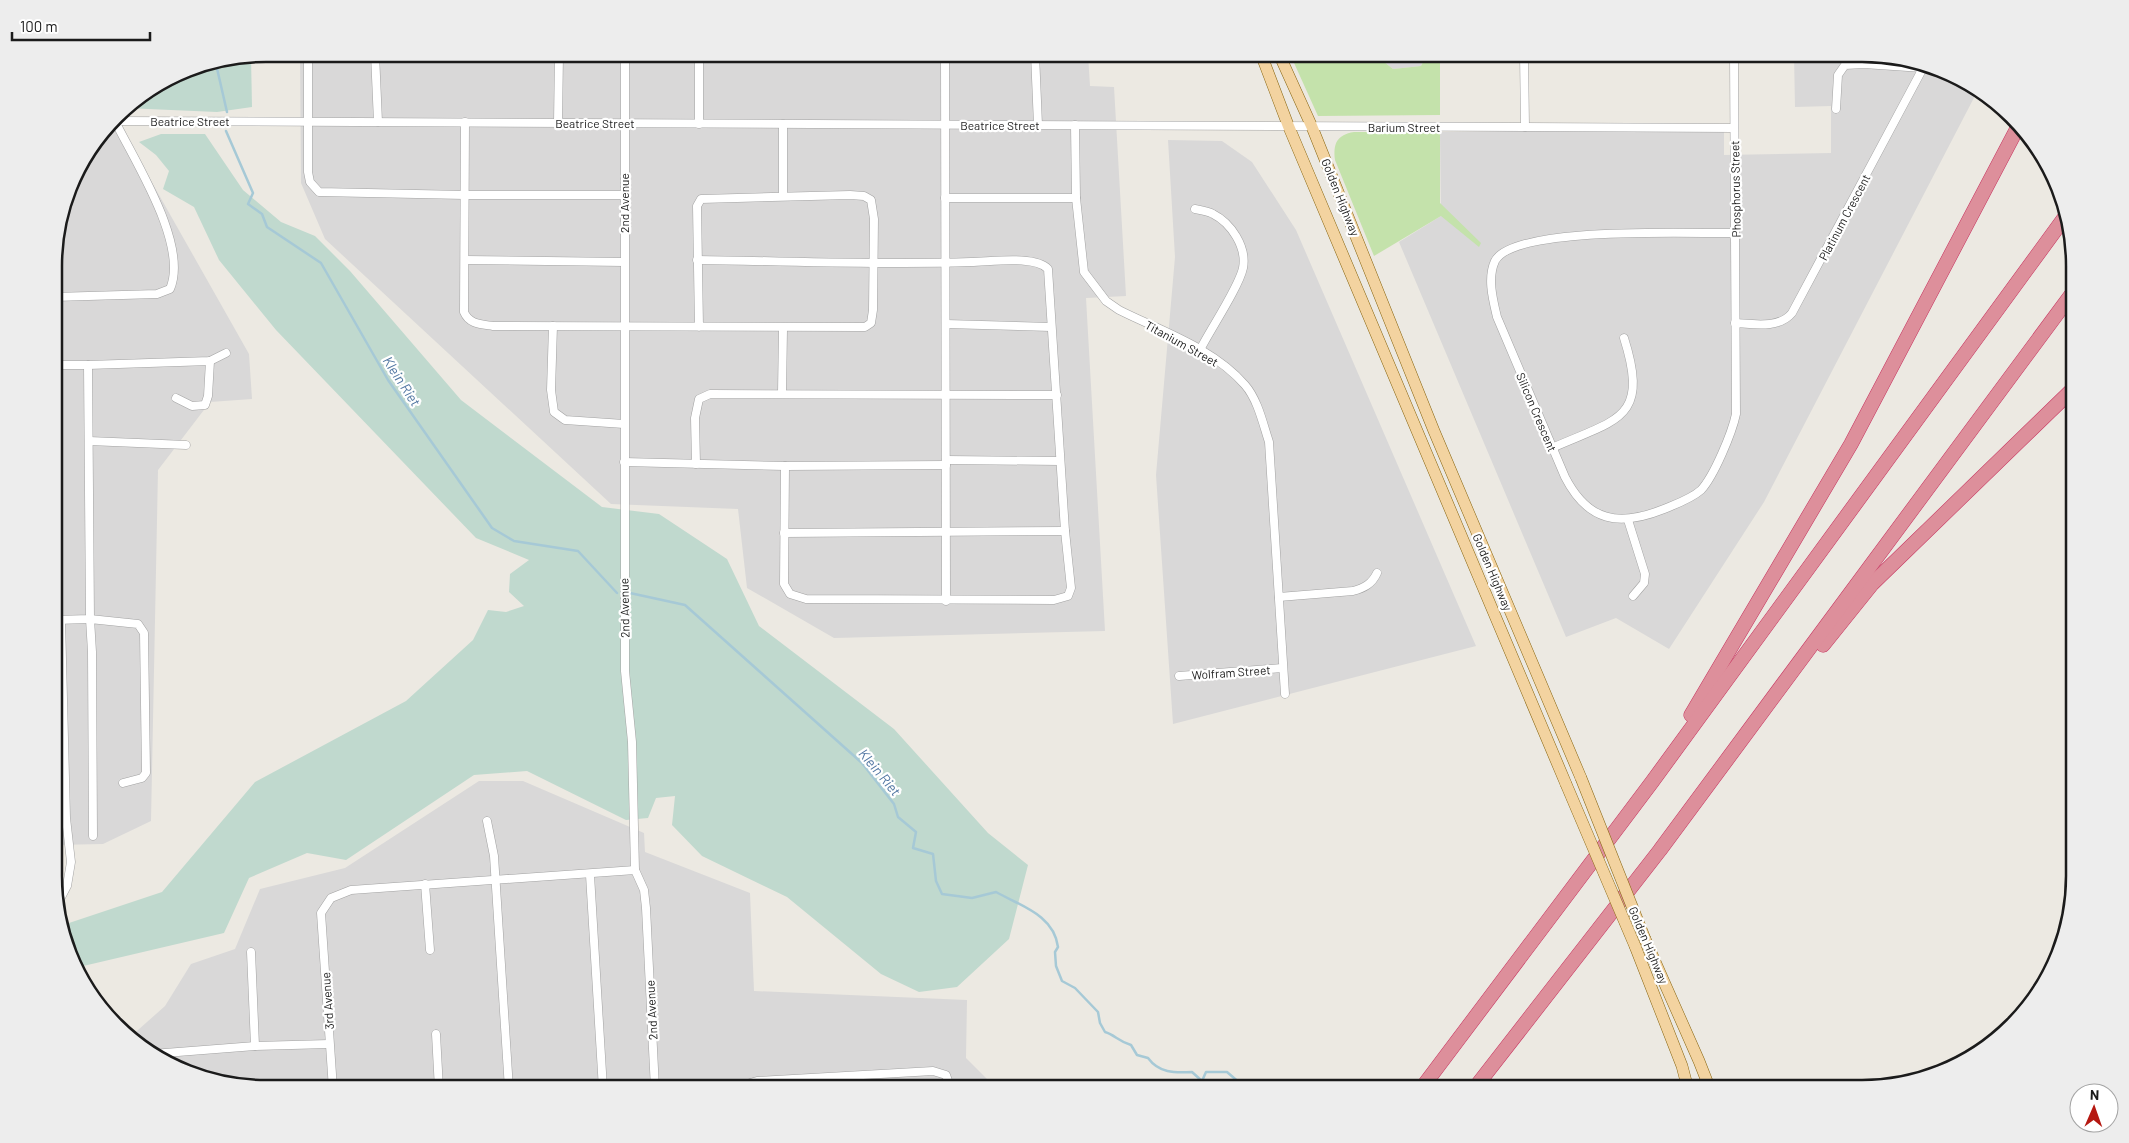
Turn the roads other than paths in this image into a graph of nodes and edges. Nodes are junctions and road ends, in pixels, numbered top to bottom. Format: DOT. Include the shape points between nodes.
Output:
graph roads {
  1 [pos="308,62"];
  2 [pos="375,62"];
  3 [pos="559,62"];
  4 [pos="625,62"];
  5 [pos="700,62"];
  6 [pos="946,62"];
  7 [pos="1035,62"];
  8 [pos="1264,62"];
  9 [pos="1283,62"];
  10 [pos="1524,62"];
  11 [pos="1734,62"];
  12 [pos="1907,67"];
  13 [pos="1921,71"];
  14 [pos="1836,109"];
  15 [pos="123,121"];
  16 [pos="309,122"];
  17 [pos="378,122"];
  18 [pos="465,122"];
  19 [pos="558,123"];
  20 [pos="624,123"];
  21 [pos="699,124"];
  22 [pos="783,124"];
  23 [pos="945,125"];
  24 [pos="1038,125"];
  25 [pos="1075,125"];
  26 [pos="1288,125"];
  27 [pos="1526,126"];
  28 [pos="118,127"];
  29 [pos="1312,128"];
  30 [pos="1734,128"];
  31 [pos="2016,132"];
  32 [pos="465,195"];
  33 [pos="624,195"];
  34 [pos="783,195"];
  35 [pos="945,198"];
  36 [pos="1076,198"];
  37 [pos="1195,209"];
  38 [pos="2062,221"];
  39 [pos="1735,233"];
  40 [pos="465,260"];
  41 [pos="697,260"];
  42 [pos="624,262"];
  43 [pos="874,262"];
  44 [pos="946,263"];
  45 [pos="62,297"];
  46 [pos="2067,300"];
  47 [pos="946,324"];
  48 [pos="1735,324"];
  49 [pos="553,326"];
  50 [pos="624,326"];
  51 [pos="698,327"];
  52 [pos="1051,327"];
  53 [pos="783,328"];
  54 [pos="1624,338"];
  55 [pos="1200,350"];
  56 [pos="226,353"];
  57 [pos="210,361"];
  58 [pos="88,364"];
  59 [pos="62,365"];
  60 [pos="782,393"];
  61 [pos="946,393"];
  62 [pos="1057,395"];
  63 [pos="2067,395"];
  64 [pos="176,398"];
  65 [pos="624,424"];
  66 [pos="89,441"];
  67 [pos="186,445"];
  68 [pos="1552,448"];
  69 [pos="1060,461"];
  70 [pos="624,462"];
  71 [pos="946,463"];
  72 [pos="696,464"];
  73 [pos="785,466"];
  74 [pos="1628,520"];
  75 [pos="1065,531"];
  76 [pos="784,533"];
  77 [pos="946,533"];
  78 [pos="1377,573"];
  79 [pos="1633,596"];
  80 [pos="1279,597"];
  81 [pos="946,601"];
  82 [pos="90,619"];
  83 [pos="62,620"];
  84 [pos="1282,668"];
  85 [pos="1179,676"];
  86 [pos="1285,694"];
  87 [pos="62,719"];
  88 [pos="1652,782"];
  89 [pos="123,783"];
  90 [pos="1698,798"];
  91 [pos="488,821"];
  92 [pos="92,836"];
  93 [pos="635,870"];
  94 [pos="590,874"];
  95 [pos="494,880"];
  96 [pos="425,884"];
  97 [pos="63,893"];
  98 [pos="430,950"];
  99 [pos="251,952"];
  100 [pos="436,1034"];
  101 [pos="329,1044"];
  102 [pos="255,1046"];
  103 [pos="164,1053"];
  104 [pos="332,1080"];
  105 [pos="439,1080"];
  106 [pos="508,1080"];
  107 [pos="602,1080"];
  108 [pos="655,1080"];
  109 [pos="775,1080"];
  110 [pos="948,1080"];
  111 [pos="1428,1080"];
  112 [pos="1481,1080"];
  113 [pos="1686,1080"];
  114 [pos="1707,1080"];
  1 -- 16 [label="street"];
  2 -- 17 [label="street"];
  3 -- 19 [label="street"];
  4 -- 20 [label="street, 2nd Avenue"];
  5 -- 21 [label="street"];
  6 -- 23 [label="street"];
  7 -- 24 [label="street"];
  8 -- 26 [label="main road, Golden Highway"];
  9 -- 29 [label="main road, Golden Highway"];
  10 -- 27 [label="street"];
  11 -- 30 [label="street, Phosphorus Street"];
  12 -- 14 [label="street" via="1845,65 1838,74"];
  13 -- 48 [label="street, Platinum Crescent" via="1792,313 1777,323"];
  15 -- 16 [label="street, Beatrice Street"];
  16 -- 17 [label="street, Beatrice Street"];
  16 -- 32 [label="street" via="308,172 319,192"];
  17 -- 18 [label="street, Beatrice Street"];
  18 -- 19 [label="street, Beatrice Street"];
  18 -- 32 [label="street"];
  19 -- 20 [label="street, Beatrice Street"];
  20 -- 21 [label="street, Beatrice Street"];
  20 -- 33 [label="street, 2nd Avenue"];
  21 -- 22 [label="street, Beatrice Street"];
  22 -- 23 [label="street, Beatrice Street"];
  22 -- 34 [label="street"];
  23 -- 24 [label="street, Beatrice Street"];
  23 -- 35 [label="street"];
  24 -- 25 [label="street, Beatrice Street"];
  25 -- 26 [label="street, Barium Street"];
  25 -- 36 [label="street, Titanium Street"];
  26 -- 29 [label="street, Barium Street"];
  26 -- 113 [label="main road, Golden Highway, bridge" via="1635,946"];
  27 -- 29 [label="street, Barium Street"];
  27 -- 30 [label="street, Barium Street"];
  28 -- 45 [label="street" via="167,228 173,281 170,289 157,294"];
  29 -- 114 [label="main road, Golden Highway, bridge" via="1434,431"];
  30 -- 39 [label="street, Phosphorus Street"];
  31 -- 88 [label="highway" via="1851,444"];
  32 -- 33 [label="street"];
  32 -- 40 [label="street"];
  33 -- 42 [label="street, 2nd Avenue"];
  34 -- 41 [label="street" via="701,199 697,206"];
  34 -- 43 [label="street" via="867,197 874,207"];
  35 -- 36 [label="street"];
  35 -- 44 [label="street"];
  36 -- 55 [label="street, Titanium Street" via="1084,272 1094,288 1119,310"];
  37 -- 55 [label="street" via="1213,214 1227,224 1241,243 1243,258 1240,278"];
  38 -- 88 [label="highway"];
  39 -- 48 [label="street, Phosphorus Street"];
  39 -- 68 [label="street, Silicon Crescent" via="1586,234 1541,238 1505,250 1498,256 1491,275 1497,317"];
  40 -- 42 [label="street"];
  40 -- 49 [label="street" via="466,318 493,326"];
  41 -- 43 [label="street"];
  41 -- 51 [label="street"];
  42 -- 50 [label="street, 2nd Avenue"];
  43 -- 44 [label="street"];
  43 -- 53 [label="street" via="873,310 868,325 860,328"];
  44 -- 47 [label="street"];
  44 -- 52 [label="street" via="1013,261 1037,262 1045,266 1050,274"];
  46 -- 90 [label="highway"];
  47 -- 52 [label="street"];
  47 -- 61 [label="street"];
  48 -- 74 [label="street, Silicon Crescent" via="1736,414 1712,472 1701,489 1689,499"];
  49 -- 50 [label="street"];
  49 -- 65 [label="street" via="551,390 554,412 565,420"];
  50 -- 51 [label="street"];
  50 -- 65 [label="street, 2nd Avenue"];
  51 -- 53 [label="street"];
  52 -- 62 [label="street"];
  53 -- 60 [label="street"];
  54 -- 68 [label="street" via="1632,366 1632,398 1628,408 1617,418"];
  55 -- 80 [label="street, Titanium Street" via="1217,360 1246,386 1269,442"];
  56 -- 57 [label="street"];
  57 -- 58 [label="street"];
  57 -- 64 [label="street" via="205,405 192,406"];
  58 -- 59 [label="street"];
  58 -- 66 [label="street"];
  60 -- 61 [label="street"];
  60 -- 72 [label="street" via="703,396 696,408"];
  61 -- 62 [label="street"];
  61 -- 71 [label="street"];
  62 -- 69 [label="street"];
  63 -- 90 [label="highway" via="1872,584"];
  65 -- 70 [label="street, 2nd Avenue"];
  66 -- 67 [label="street"];
  66 -- 82 [label="street"];
  68 -- 74 [label="street, Silicon Crescent" via="1581,502 1596,513"];
  69 -- 71 [label="street"];
  69 -- 75 [label="street"];
  70 -- 72 [label="street"];
  70 -- 93 [label="street, 2nd Avenue" via="624,671 632,742"];
  71 -- 73 [label="street"];
  71 -- 77 [label="street"];
  72 -- 73 [label="street"];
  73 -- 76 [label="street"];
  74 -- 79 [label="street" via="1645,574 1644,583"];
  75 -- 77 [label="street"];
  75 -- 81 [label="street" via="1071,588 1068,596"];
  76 -- 77 [label="street"];
  76 -- 81 [label="street" via="784,584 797,598"];
  77 -- 81 [label="street"];
  78 -- 80 [label="street" via="1364,588 1353,591"];
  80 -- 84 [label="street, Titanium Street"];
  82 -- 83 [label="street"];
  82 -- 89 [label="street" via="138,624 144,633 146,773 142,778"];
  82 -- 92 [label="street"];
  84 -- 85 [label="street, Wolfram Street"];
  84 -- 86 [label="street, Titanium Street"];
  87 -- 97 [label="street" via="71,862"];
  88 -- 111 [label="highway"];
  90 -- 112 [label="highway"];
  91 -- 95 [label="street"];
  93 -- 94 [label="street"];
  93 -- 108 [label="street, 2nd Avenue" via="644,890 646,908"];
  94 -- 95 [label="street"];
  94 -- 107 [label="street"];
  95 -- 96 [label="street"];
  95 -- 106 [label="street"];
  96 -- 98 [label="street"];
  96 -- 101 [label="street, 3rd Avenue" via="345,892 331,898 321,913"];
  99 -- 102 [label="street"];
  100 -- 105 [label="street"];
  101 -- 102 [label="street"];
  101 -- 104 [label="street, 3rd Avenue"];
  102 -- 103 [label="street"];
  109 -- 110 [label="street" via="933,1071 946,1075"];
}
